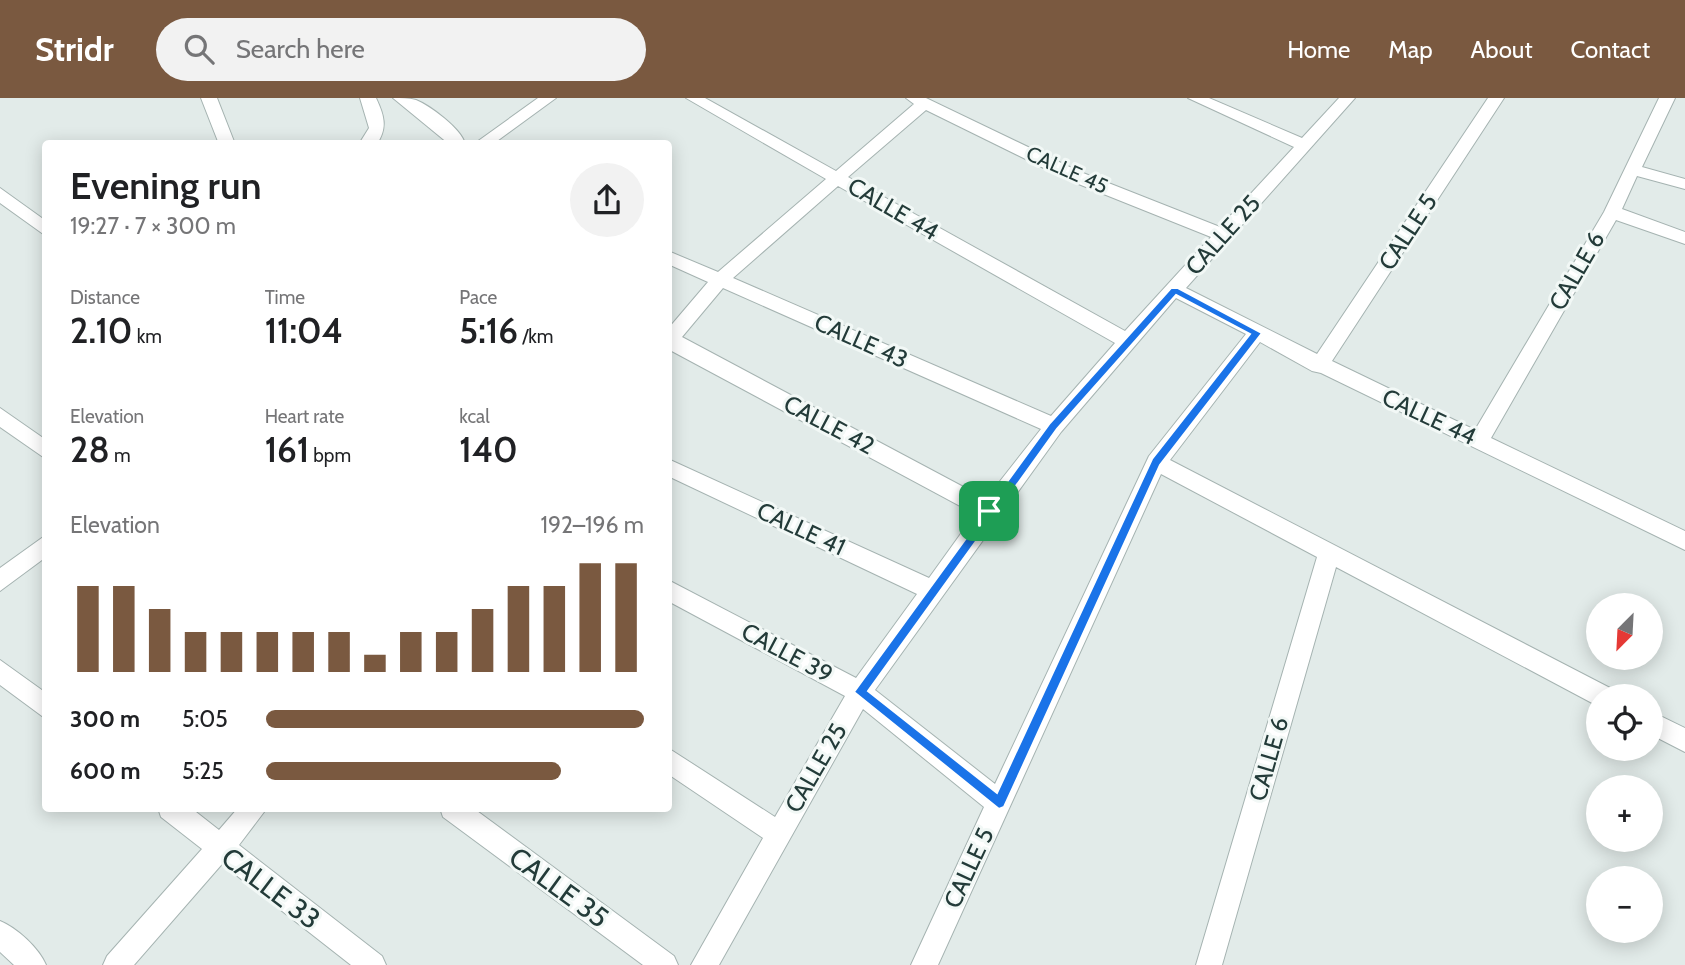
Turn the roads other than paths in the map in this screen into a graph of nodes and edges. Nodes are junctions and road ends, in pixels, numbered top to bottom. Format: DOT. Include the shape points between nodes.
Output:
graph roads {
  1 [pos="208,98"];
  2 [pos="368,98"];
  3 [pos="401,98"];
  4 [pos="548,98"];
  5 [pos="694,98"];
  6 [pos="1196,98"];
  7 [pos="1347,98"];
  8 [pos="1496,98"];
  9 [pos="1667,98"];
  10 [pos="919,100"];
  11 [pos="226,140"];
  12 [pos="372,140"];
  13 [pos="456,140"];
  14 [pos="488,140"];
  15 [pos="1304,145"];
  16 [pos="1634,170"];
  17 [pos="836,176"];
  18 [pos="1685,184"];
  19 [pos="0,194"];
  20 [pos="1612,212"];
  21 [pos="42,227"];
  22 [pos="1223,235"];
  23 [pos="1685,238"];
  24 [pos="672,259"];
  25 [pos="722,279"];
  26 [pos="1175,290"];
  27 [pos="1257,333"];
  28 [pos="672,337"];
  29 [pos="1127,341"];
  30 [pos="672,342"];
  31 [pos="1319,366"];
  32 [pos="0,416"];
  33 [pos="1054,426"];
  34 [pos="1479,440"];
  35 [pos="42,449"];
  36 [pos="1156,462"];
  37 [pos="672,469"];
  38 [pos="989,511"];
  39 [pos="1685,541"];
  40 [pos="42,547"];
  41 [pos="1329,553"];
  42 [pos="0,581"];
  43 [pos="934,591"];
  44 [pos="672,592"];
  45 [pos="0,671"];
  46 [pos="1586,688"];
  47 [pos="860,692"];
  48 [pos="42,705"];
  49 [pos="1663,729"];
  50 [pos="1685,740"];
  51 [pos="672,763"];
  52 [pos="999,803"];
  53 [pos="175,812"];
  54 [pos="251,812"];
  55 [pos="457,812"];
  56 [pos="777,834"];
  57 [pos="219,848"];
  58 [pos="0,934"];
  59 [pos="33,965"];
  60 [pos="116,965"];
  61 [pos="373,965"];
  62 [pos="665,965"];
  63 [pos="704,965"];
  64 [pos="924,965"];
  65 [pos="1209,965"];
  1 -- 11 [label="street"];
  2 -- 12 [label="street" via="378,128"];
  3 -- 13 [label="street"];
  4 -- 14 [label="street"];
  5 -- 17 [label="street, CALLE 44"];
  6 -- 15 [label="street"];
  7 -- 15 [label="street, CALLE 25"];
  8 -- 31 [label="street, CALLE 5"];
  9 -- 16 [label="street, CALLE 6"];
  10 -- 17 [label="street"];
  10 -- 22 [label="street, CALLE 45" via="1072,175"];
  15 -- 22 [label="street, CALLE 25"];
  16 -- 18 [label="street"];
  16 -- 20 [label="street, CALLE 6"];
  17 -- 25 [label="street"];
  17 -- 29 [label="street, CALLE 44"];
  19 -- 21 [label="street"];
  20 -- 23 [label="street"];
  20 -- 34 [label="street, CALLE 6"];
  22 -- 26 [label="street, CALLE 25"];
  24 -- 25 [label="street, CALLE 43"];
  25 -- 28 [label="street"];
  25 -- 33 [label="street, CALLE 43"];
  26 -- 27 [label="street, CALLE 44"];
  26 -- 29 [label="street, CALLE 25"];
  27 -- 31 [label="street, CALLE 44"];
  27 -- 36 [label="street, CALLE 5"];
  29 -- 33 [label="street, CALLE 25"];
  30 -- 38 [label="street, CALLE 42"];
  31 -- 34 [label="street, CALLE 44"];
  32 -- 35 [label="street"];
  33 -- 38 [label="street, CALLE 25"];
  34 -- 39 [label="street, CALLE 44"];
  36 -- 41 [label="street"];
  36 -- 52 [label="street, CALLE 5"];
  37 -- 43 [label="street, CALLE 41"];
  38 -- 43 [label="street, CALLE 25"];
  40 -- 42 [label="street"];
  41 -- 46 [label="street"];
  41 -- 65 [label="street, CALLE 6"];
  43 -- 47 [label="street, CALLE 25"];
  44 -- 47 [label="street, CALLE 39"];
  45 -- 48 [label="street"];
  47 -- 52 [label="street, CALLE 39"];
  47 -- 56 [label="street, CALLE 25"];
  49 -- 50 [label="street"];
  51 -- 56 [label="street"];
  52 -- 64 [label="street, CALLE 5"];
  53 -- 57 [label="street, CALLE 33"];
  54 -- 57 [label="street"];
  55 -- 62 [label="street, CALLE 35"];
  56 -- 63 [label="street, CALLE 25"];
  57 -- 60 [label="street"];
  57 -- 61 [label="street, CALLE 33"];
  58 -- 59 [label="street"];
}
